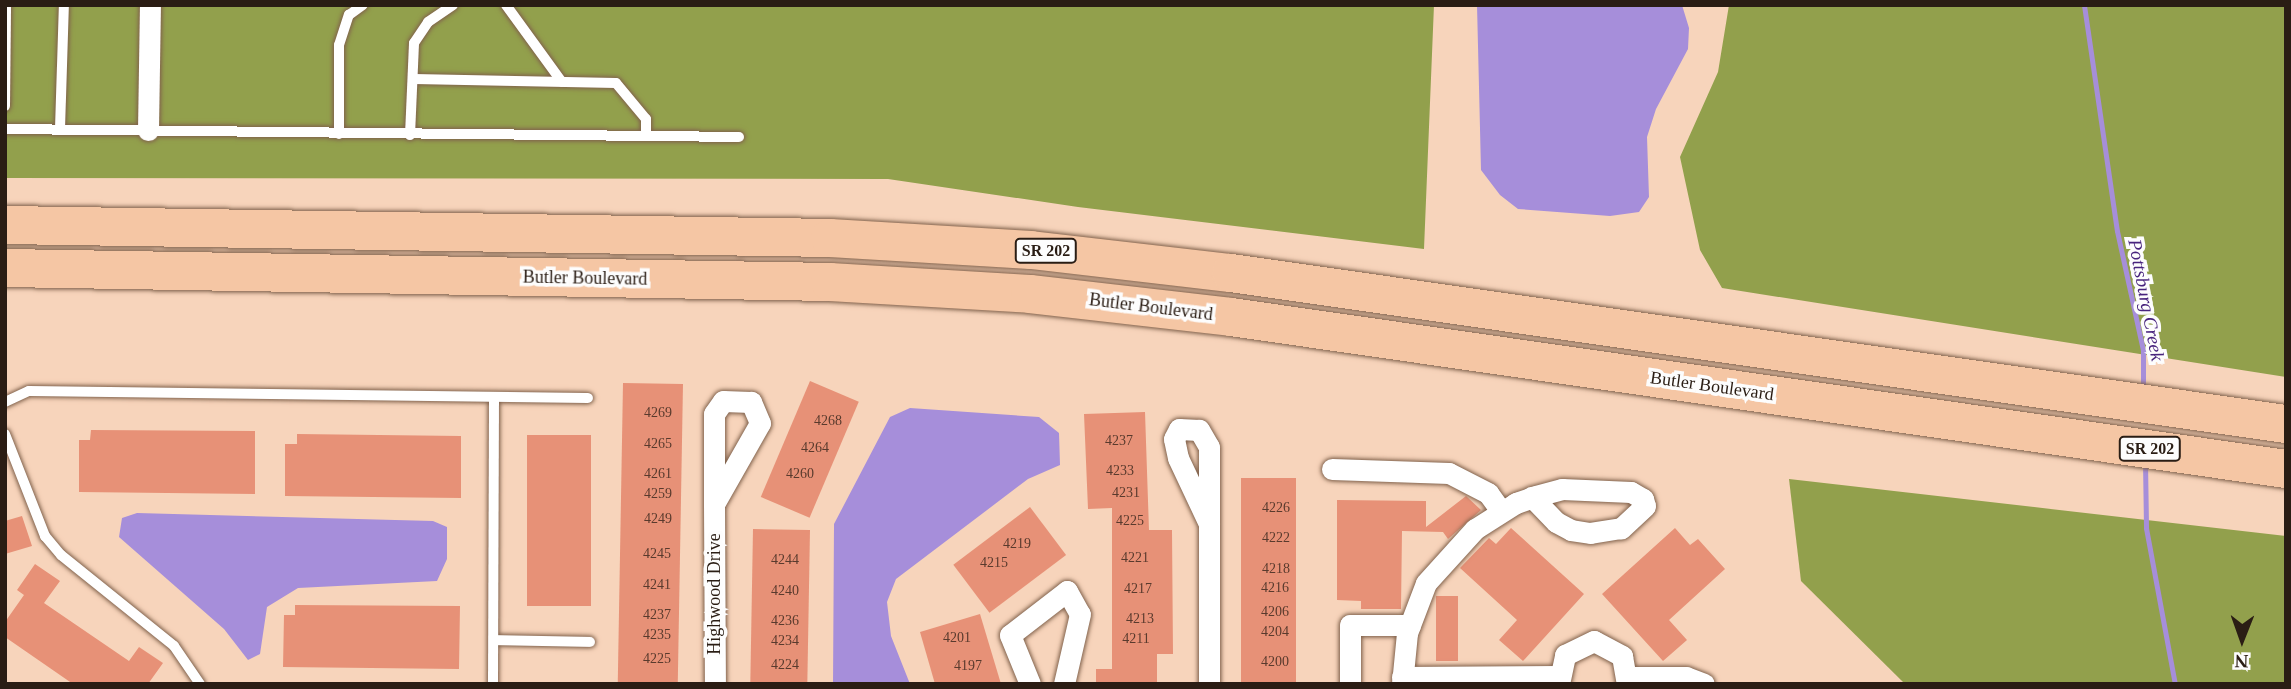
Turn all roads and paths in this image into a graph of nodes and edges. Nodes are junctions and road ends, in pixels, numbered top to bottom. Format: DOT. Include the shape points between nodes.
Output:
graph roads {
  1 [pos="6,5"];
  2 [pos="64,5"];
  3 [pos="150,5"];
  4 [pos="363,5"];
  5 [pos="453,5"];
  6 [pos="506,5"];
  7 [pos="414,79"];
  8 [pos="562,82"];
  9 [pos="5,106"];
  10 [pos="5,129"];
  11 [pos="60,129"];
  12 [pos="148,130"];
  13 [pos="339,134"];
  14 [pos="410,135"];
  15 [pos="646,136"];
  16 [pos="738,137"];
  17 [pos="5,225"];
  18 [pos="5,268"];
  19 [pos="494,397"];
  20 [pos="588,398"];
  21 [pos="5,402"];
  22 [pos="2286,424"];
  23 [pos="5,435"];
  24 [pos="1332,469"];
  25 [pos="2286,469"];
  26 [pos="1532,497"];
  27 [pos="714,504"];
  28 [pos="1501,511"];
  29 [pos="1209,524"];
  30 [pos="1410,625"];
  31 [pos="494,640"];
  32 [pos="590,642"];
  33 [pos="1402,680"];
  34 [pos="1558,680"];
  35 [pos="1628,680"];
  36 [pos="201,684"];
  37 [pos="494,684"];
  38 [pos="715,684"];
  39 [pos="1030,684"];
  40 [pos="1064,684"];
  41 [pos="1209,684"];
  42 [pos="1350,684"];
  43 [pos="1704,684"];
  1 -- 9 [label="lane"];
  2 -- 11 [label="lane"];
  3 -- 12 [label="street"];
  4 -- 13 [label="lane" via="349,15 339,45"];
  5 -- 7 [label="lane" via="428,22 414,43"];
  6 -- 8 [label="lane"];
  7 -- 8 [label="lane"];
  7 -- 14 [label="lane"];
  8 -- 15 [label="lane" via="615,83 646,119"];
  10 -- 11 [label="lane"];
  11 -- 12 [label="lane"];
  12 -- 13 [label="lane"];
  13 -- 14 [label="lane"];
  14 -- 15 [label="lane"];
  15 -- 16 [label="lane"];
  17 -- 22 [label="highway, SR 202" via="804,238 1031,250 1178,265"];
  18 -- 25 [label="highway, Butler Boulevard / SR 202" via="817,282 1003,291 1231,317"];
  19 -- 20 [label="lane"];
  19 -- 21 [label="lane" via="29,391"];
  19 -- 31 [label="lane"];
  23 -- 36 [label="lane" via="53,546 174,646"];
  24 -- 28 [label="street" via="1449,472 1488,493"];
  26 -- 28 [label="street"];
  27 -- 38 [label="street, Highwood Drive"];
  28 -- 30 [label="street" via="1466,536 1440,564 1426,583"];
  29 -- 41 [label="street"];
  30 -- 33 [label="street"];
  30 -- 42 [label="street" via="1350,625"];
  31 -- 32 [label="lane"];
  31 -- 37 [label="lane"];
  33 -- 34 [label="street"];
  34 -- 35 [label="street" via="1564,655 1594,641 1622,656"];
  35 -- 43 [label="street" via="1686,677"];
  39 -- 40 [label="street" via="1010,635 1067,591 1080,614"];
}
